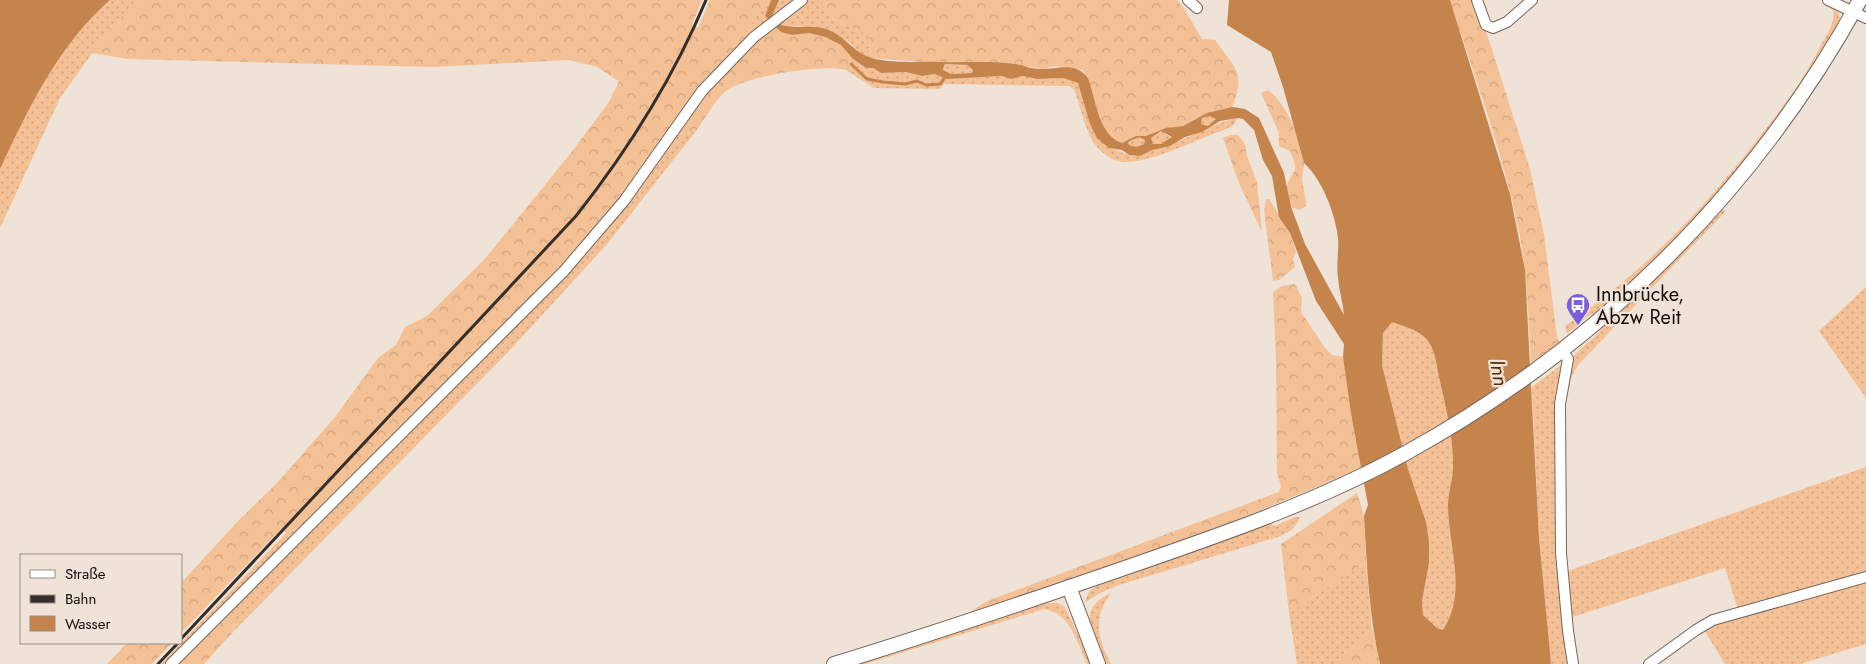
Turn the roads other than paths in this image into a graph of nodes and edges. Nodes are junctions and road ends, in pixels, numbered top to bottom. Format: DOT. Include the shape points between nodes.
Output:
graph roads {
  1 [pos="802,0"];
  2 [pos="1188,0"];
  3 [pos="1477,0"];
  4 [pos="1532,0"];
  5 [pos="1828,0"];
  6 [pos="1856,6"];
  7 [pos="1197,8"];
  8 [pos="1866,18"];
  9 [pos="1563,352"];
  10 [pos="1866,577"];
  11 [pos="1069,587"];
  12 [pos="171,664"];
  13 [pos="834,664"];
  14 [pos="1098,664"];
  15 [pos="1574,664"];
  16 [pos="1649,664"];
  1 -- 12 [label="street" via="766,27 702,91 624,201 564,271"];
  2 -- 7 [label="street"];
  3 -- 4 [label="street" via="1486,25 1494,28 1507,22"];
  5 -- 6 [label="street"];
  6 -- 8 [label="street"];
  6 -- 9 [label="street" via="1794,105 1736,181 1660,266"];
  9 -- 11 [label="street" via="1426,442 1360,476 1226,533"];
  9 -- 15 [label="street" via="1568,360 1560,404 1561,553"];
  10 -- 16 [label="street" via="1713,620"];
  11 -- 13 [label="street"];
  11 -- 14 [label="street"];
}
